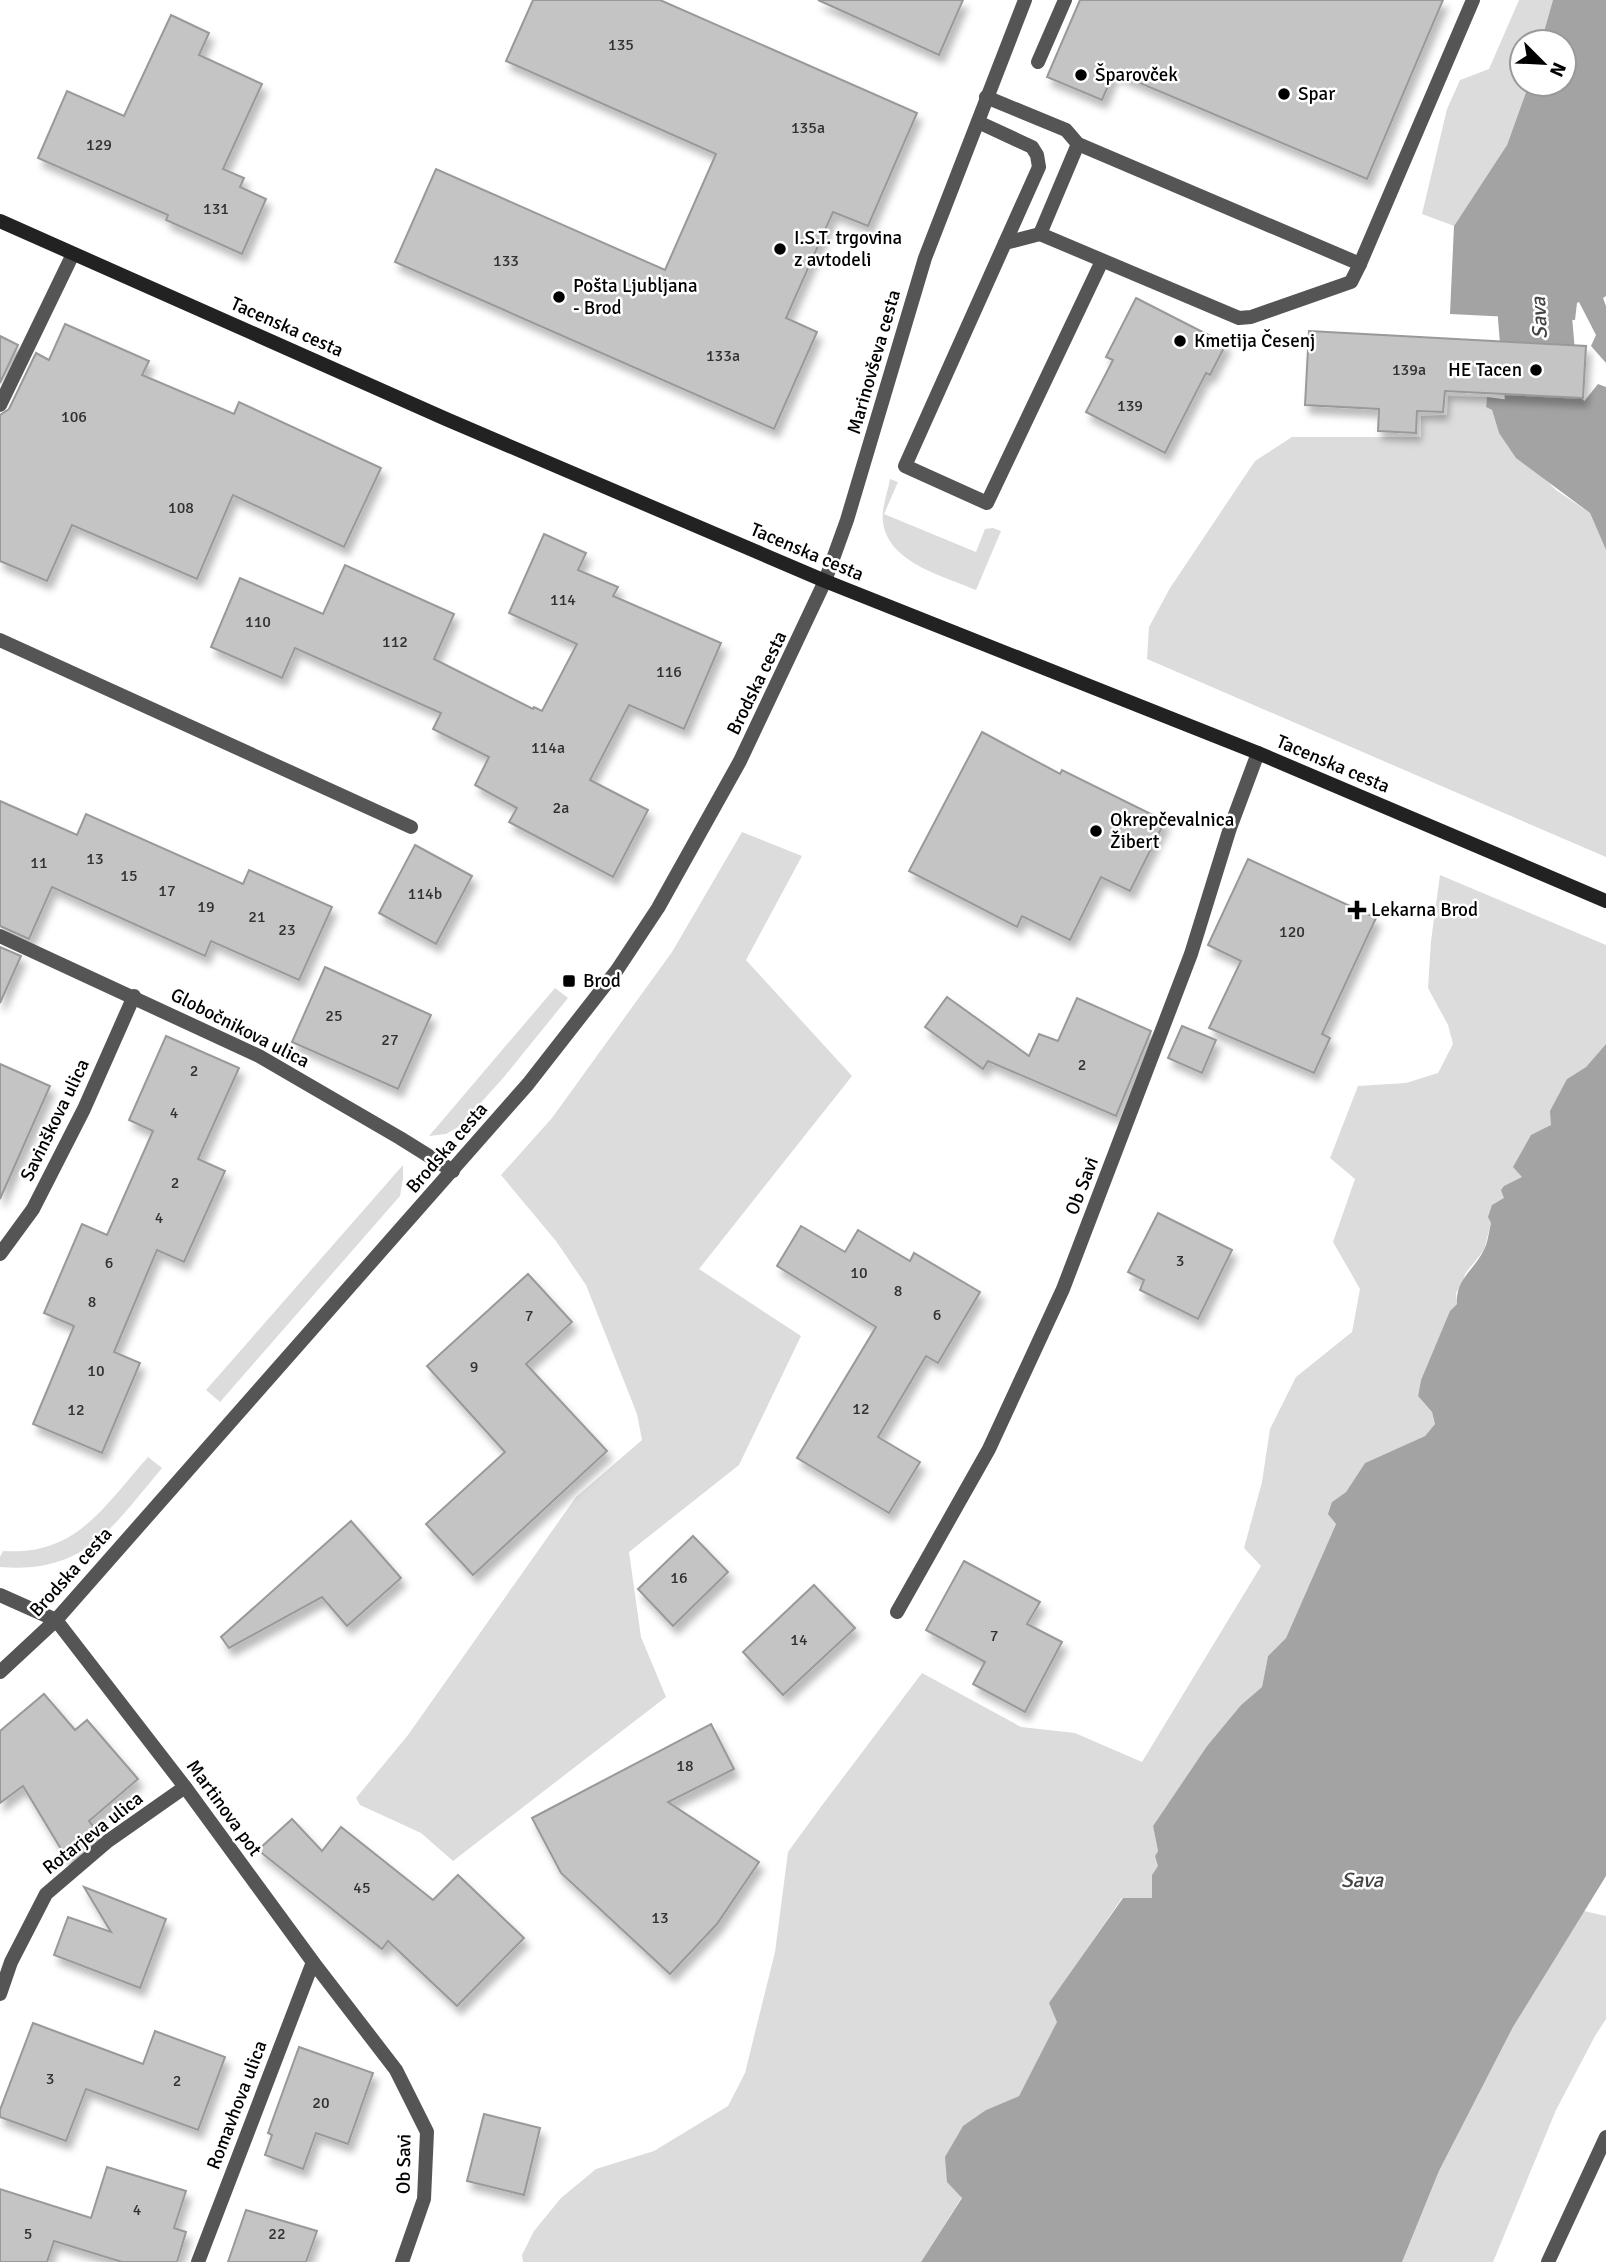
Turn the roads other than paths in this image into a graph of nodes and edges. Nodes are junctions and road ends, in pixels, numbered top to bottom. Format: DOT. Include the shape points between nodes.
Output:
graph roads {
  1 [pos="1026,0"];
  2 [pos="1065,0"];
  3 [pos="1473,0"];
  4 [pos="1038,62"];
  5 [pos="986,97"];
  6 [pos="978,122"];
  7 [pos="1078,144"];
  8 [pos="0,221"];
  9 [pos="1040,234"];
  10 [pos="1005,243"];
  11 [pos="73,254"];
  12 [pos="1102,261"];
  13 [pos="1360,264"];
  14 [pos="0,405"];
  15 [pos="825,581"];
  16 [pos="0,640"];
  17 [pos="1258,753"];
  18 [pos="411,827"];
  19 [pos="1606,901"];
  20 [pos="0,936"];
  21 [pos="134,996"];
  22 [pos="453,1171"];
  23 [pos="0,1254"];
  24 [pos="0,1595"];
  25 [pos="897,1612"];
  26 [pos="56,1620"];
  27 [pos="0,1672"];
  28 [pos="185,1787"];
  29 [pos="313,1962"];
  30 [pos="0,1994"];
  31 [pos="396,2070"];
  32 [pos="1606,2137"];
  33 [pos="198,2262"];
  34 [pos="402,2262"];
  35 [pos="1548,2262"];
  1 -- 5 [label="street, Marinovševa cesta"];
  2 -- 4 [label="street"];
  3 -- 13 [label="street"];
  5 -- 6 [label="street, Marinovševa cesta"];
  5 -- 7 [label="street" via="1066,130"];
  6 -- 10 [label="street" via="1032,147 1037,155 1039,167"];
  6 -- 15 [label="street, Marinovševa cesta" via="925,258"];
  7 -- 9 [label="street"];
  7 -- 13 [label="street"];
  8 -- 11 [label="main road, Tacenska cesta"];
  9 -- 10 [label="street"];
  9 -- 12 [label="street"];
  10 -- 12 [label="street" via="905,466 987,503"];
  11 -- 14 [label="street"];
  11 -- 15 [label="main road, Tacenska cesta"];
  12 -- 13 [label="street" via="1239,318 1351,282"];
  15 -- 17 [label="main road, Tacenska cesta"];
  15 -- 22 [label="street, Brodska cesta" via="740,761 658,908 590,1006"];
  16 -- 18 [label="street"];
  17 -- 19 [label="main road, Tacenska cesta"];
  17 -- 25 [label="street, Ob Savi" via="1191,954 1063,1289 989,1449"];
  20 -- 21 [label="street, Globočnikova ulica"];
  21 -- 22 [label="street, Globočnikova ulica" via="259,1056"];
  21 -- 23 [label="street, Savinškova ulica" via="33,1209"];
  22 -- 26 [label="street, Brodska cesta"];
  24 -- 26 [label="street, Martinova pot"];
  26 -- 27 [label="street, Brodska cesta"];
  26 -- 28 [label="street, Martinova pot"];
  28 -- 29 [label="street, Martinova pot"];
  28 -- 30 [label="street, Rotarjeva ulica" via="108,1841 46,1894"];
  29 -- 31 [label="street, Martinova pot"];
  29 -- 33 [label="street, Romavhova ulica"];
  31 -- 34 [label="street, Ob Savi" via="427,2132 424,2199"];
  32 -- 35 [label="street"];
}
